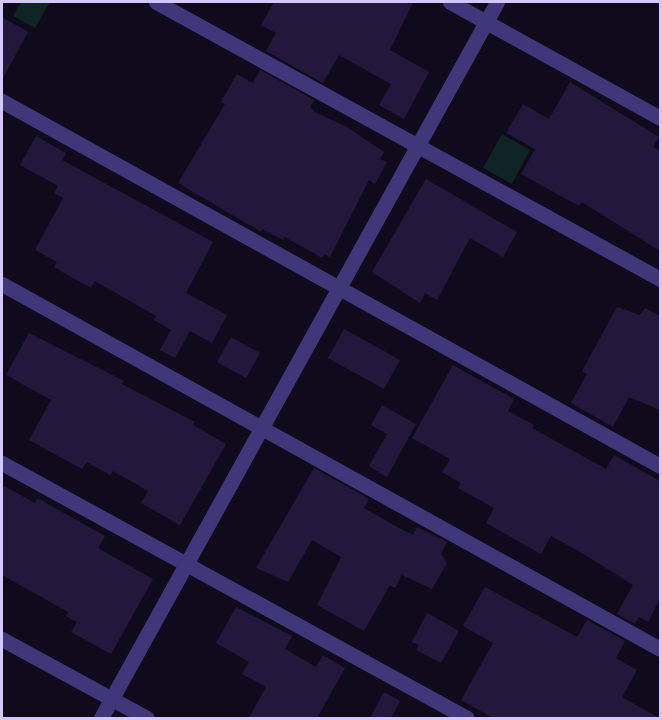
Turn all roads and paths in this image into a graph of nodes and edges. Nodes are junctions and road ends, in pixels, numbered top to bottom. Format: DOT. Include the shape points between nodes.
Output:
graph roads {
  1 [pos="156,2"];
  2 [pos="450,2"];
  3 [pos="497,2"];
  4 [pos="486,21"];
  5 [pos="2,101"];
  6 [pos="660,118"];
  7 [pos="419,146"];
  8 [pos="660,279"];
  9 [pos="2,284"];
  10 [pos="340,288"];
  11 [pos="262,428"];
  12 [pos="2,463"];
  13 [pos="660,465"];
  14 [pos="187,565"];
  15 [pos="2,639"];
  16 [pos="660,649"];
  17 [pos="112,699"];
  18 [pos="101,718"];
  19 [pos="147,718"];
  20 [pos="467,718"];
  1 -- 7 [label="street"];
  2 -- 4 [label="street"];
  3 -- 4 [label="street"];
  4 -- 6 [label="street"];
  4 -- 7 [label="street"];
  5 -- 10 [label="street"];
  7 -- 8 [label="street"];
  7 -- 10 [label="street"];
  9 -- 11 [label="street"];
  10 -- 11 [label="street"];
  10 -- 13 [label="street"];
  11 -- 14 [label="street"];
  11 -- 16 [label="street"];
  12 -- 14 [label="street"];
  14 -- 17 [label="street"];
  14 -- 20 [label="street"];
  15 -- 17 [label="street"];
  17 -- 18 [label="street"];
  17 -- 19 [label="street"];
}
